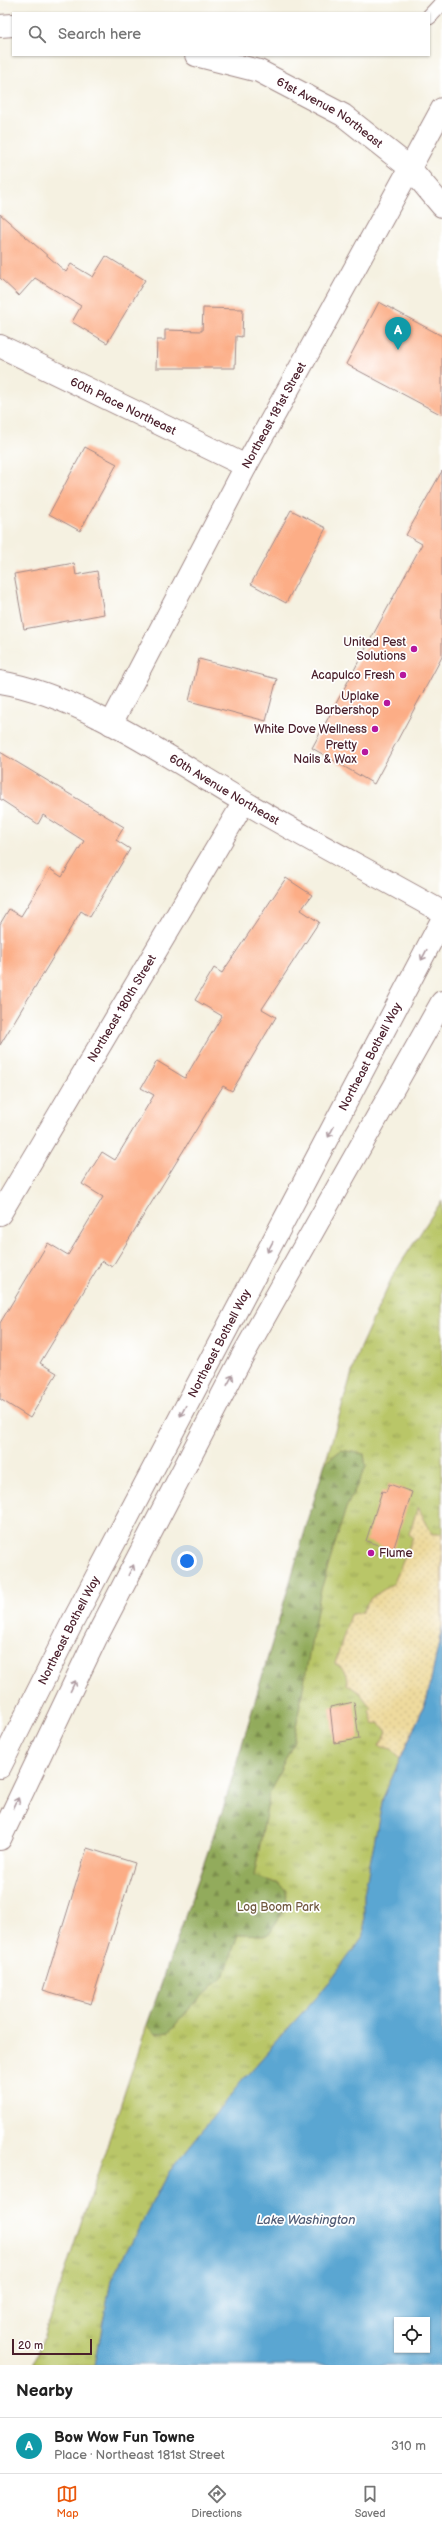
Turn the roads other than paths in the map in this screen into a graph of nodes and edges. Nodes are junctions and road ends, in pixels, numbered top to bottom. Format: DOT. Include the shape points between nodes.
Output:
graph roads {
  1 [pos="442,4"];
  2 [pos="430,16"];
  3 [pos="12,25"];
  4 [pos="0,26"];
  5 [pos="200,56"];
  6 [pos="442,109"];
  7 [pos="410,168"];
  8 [pos="442,206"];
  9 [pos="0,346"];
  10 [pos="246,466"];
  11 [pos="0,682"];
  12 [pos="111,724"];
  13 [pos="244,802"];
  14 [pos="442,912"];
  15 [pos="442,920"];
  16 [pos="442,1002"];
  17 [pos="0,1214"];
  18 [pos="0,1767"];
  19 [pos="0,1839"];
  1 -- 2 [label="lane"];
  3 -- 4 [label="main road"];
  5 -- 7 [label="main road, 61st Avenue Northeast" via="258,71 344,115"];
  6 -- 7 [label="main road, Northeast 181st Street"];
  7 -- 8 [label="main road, 61st Avenue Northeast"];
  7 -- 10 [label="main road, Northeast 181st Street"];
  9 -- 10 [label="main road, 60th Place Northeast"];
  10 -- 12 [label="main road, Northeast 181st Street"];
  11 -- 12 [label="main road, 60th Avenue Northeast" via="26,686"];
  12 -- 13 [label="main road, 60th Avenue Northeast"];
  13 -- 14 [label="main road, 60th Avenue Northeast"];
  13 -- 17 [label="main road, Northeast 180th Street"];
  15 -- 18 [label="main road, Northeast Bothell Way, one-way" via="75,1618"];
  19 -- 16 [label="main road, one-way" via="95,1640 240,1362"];
}
